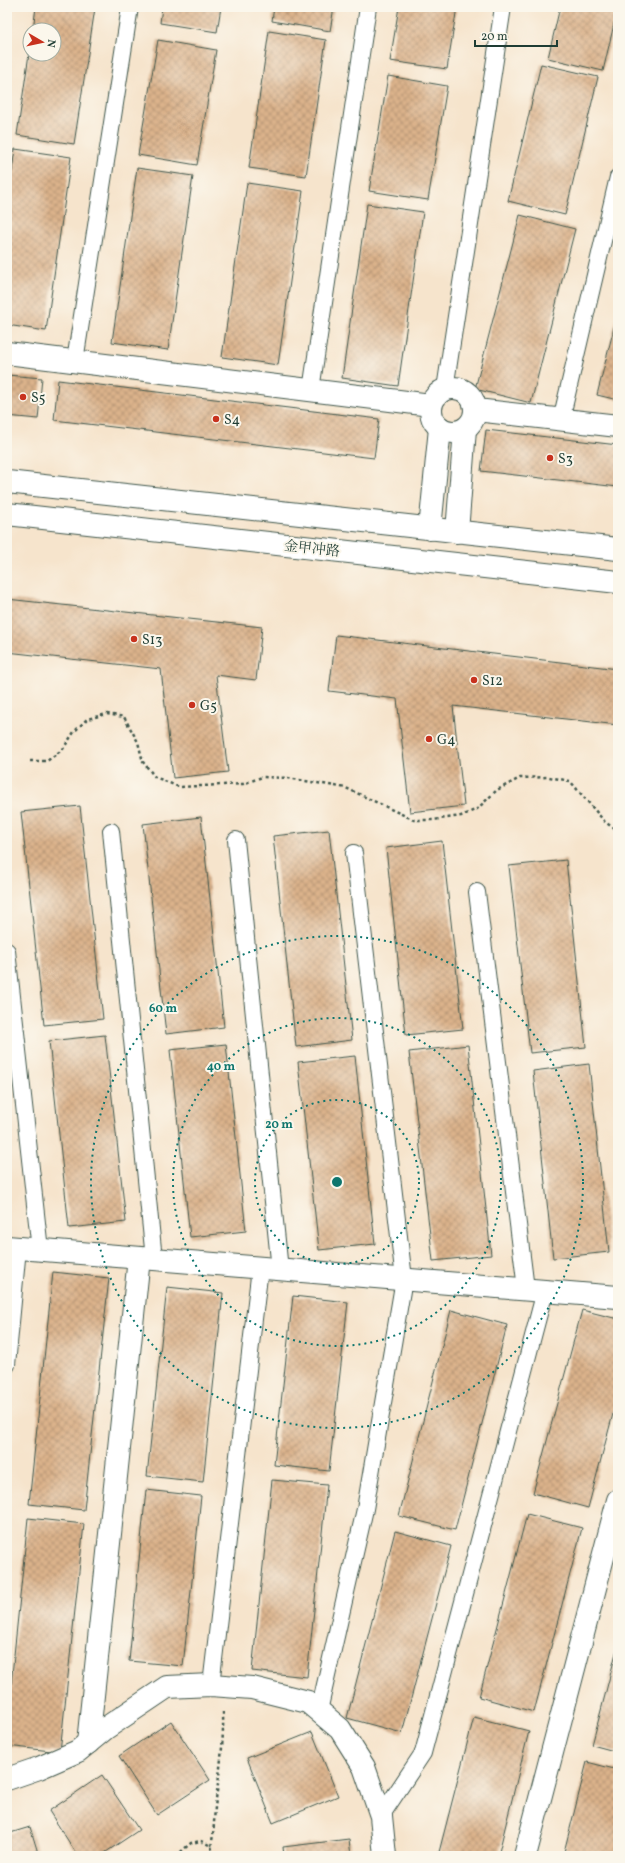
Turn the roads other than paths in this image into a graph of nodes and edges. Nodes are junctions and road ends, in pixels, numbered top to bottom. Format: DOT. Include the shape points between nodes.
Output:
graph roads {
  1 [pos="130,7"];
  2 [pos="368,7"];
  3 [pos="503,7"];
  4 [pos="618,177"];
  5 [pos="7,353"];
  6 [pos="75,361"];
  7 [pos="311,390"];
  8 [pos="438,397"];
  9 [pos="476,410"];
  10 [pos="561,420"];
  11 [pos="618,426"];
  12 [pos="440,428"];
  13 [pos="465,429"];
  14 [pos="7,482"];
  15 [pos="7,514"];
  16 [pos="430,528"];
  17 [pos="456,532"];
  18 [pos="618,549"];
  19 [pos="618,582"];
  20 [pos="110,831"];
  21 [pos="236,840"];
  22 [pos="354,853"];
  23 [pos="477,892"];
  24 [pos="7,951"];
  25 [pos="12,1248"];
  26 [pos="40,1250"];
  27 [pos="147,1259"];
  28 [pos="270,1269"];
  29 [pos="404,1280"];
  30 [pos="535,1290"];
  31 [pos="618,1297"];
  32 [pos="7,1365"];
  33 [pos="618,1500"];
  34 [pos="211,1685"];
  35 [pos="318,1711"];
  36 [pos="88,1743"];
  37 [pos="7,1779"];
  38 [pos="381,1816"];
  39 [pos="385,1856"];
  40 [pos="525,1856"];
  1 -- 6 [label="lane"];
  2 -- 7 [label="lane"];
  3 -- 8 [label="lane"];
  4 -- 10 [label="lane"];
  5 -- 6 [label="street"];
  6 -- 7 [label="street"];
  7 -- 8 [label="street"];
  8 -- 9 [label="street" via="460,388 475,402"];
  8 -- 12 [label="street" via="433,420"];
  9 -- 10 [label="street"];
  9 -- 13 [label="street" via="471,424"];
  10 -- 11 [label="street"];
  12 -- 13 [label="street" via="451,432"];
  12 -- 16 [label="street"];
  13 -- 17 [label="street"];
  14 -- 16 [label="street"];
  15 -- 19 [label="street, 金甲冲路"];
  16 -- 17 [label="street"];
  17 -- 18 [label="street"];
  20 -- 27 [label="lane"];
  21 -- 28 [label="lane"];
  22 -- 29 [label="lane"];
  23 -- 30 [label="lane"];
  24 -- 26 [label="lane"];
  25 -- 26 [label="street"];
  25 -- 32 [label="lane"];
  26 -- 27 [label="street"];
  27 -- 28 [label="street"];
  27 -- 36 [label="street"];
  28 -- 29 [label="street"];
  28 -- 34 [label="lane"];
  29 -- 30 [label="street"];
  29 -- 35 [label="lane" via="365,1510"];
  30 -- 31 [label="street"];
  30 -- 38 [label="lane" via="423,1753"];
  33 -- 40 [label="street"];
  34 -- 35 [label="street" via="252,1688 308,1702"];
  34 -- 36 [label="street" via="167,1687"];
  35 -- 38 [label="street" via="340,1729 364,1767"];
  36 -- 37 [label="street" via="78,1751"];
  38 -- 39 [label="street"];
}
